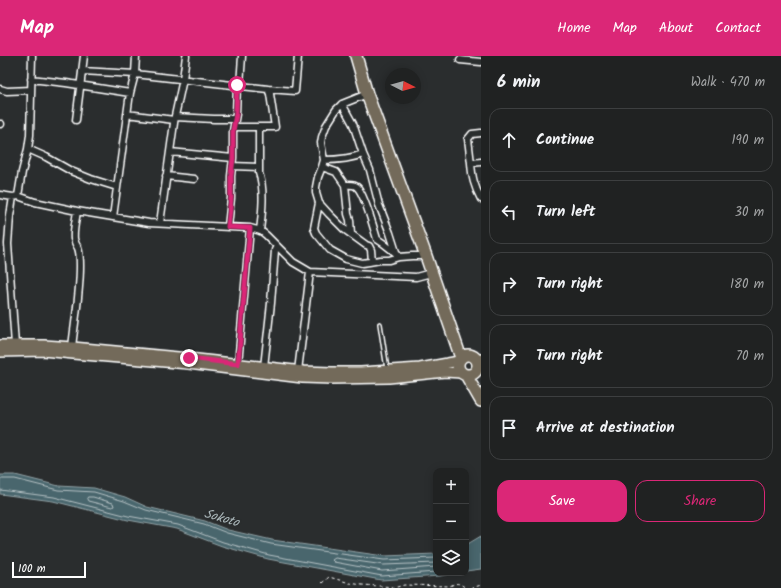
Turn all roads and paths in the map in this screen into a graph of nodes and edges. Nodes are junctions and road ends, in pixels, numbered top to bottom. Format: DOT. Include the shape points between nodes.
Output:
graph roads {
  1 [pos="32,56"];
  2 [pos="84,56"];
  3 [pos="136,56"];
  4 [pos="186,56"];
  5 [pos="242,56"];
  6 [pos="298,56"];
  7 [pos="356,56"];
  8 [pos="363,56"];
  9 [pos="460,60"];
  10 [pos="481,62"];
  11 [pos="82,71"];
  12 [pos="135,74"];
  13 [pos="31,79"];
  14 [pos="183,79"];
  15 [pos="80,85"];
  16 [pos="238,85"];
  17 [pos="268,89"];
  18 [pos="0,90"];
  19 [pos="31,90"];
  20 [pos="130,93"];
  21 [pos="368,94"];
  22 [pos="342,104"];
  23 [pos="127,114"];
  24 [pos="174,118"];
  25 [pos="236,119"];
  26 [pos="76,120"];
  27 [pos="234,127"];
  28 [pos="259,127"];
  29 [pos="481,133"];
  30 [pos="28,149"];
  31 [pos="170,152"];
  32 [pos="363,154"];
  33 [pos="233,158"];
  34 [pos="324,160"];
  35 [pos="481,162"];
  36 [pos="471,163"];
  37 [pos="232,166"];
  38 [pos="259,167"];
  39 [pos="322,167"];
  40 [pos="166,176"];
  41 [pos="194,179"];
  42 [pos="345,185"];
  43 [pos="116,187"];
  44 [pos="0,195"];
  45 [pos="16,197"];
  46 [pos="481,199"];
  47 [pos="319,202"];
  48 [pos="411,208"];
  49 [pos="77,211"];
  50 [pos="112,217"];
  51 [pos="160,224"];
  52 [pos="228,227"];
  53 [pos="250,228"];
  54 [pos="260,231"];
  55 [pos="351,234"];
  56 [pos="277,247"];
  57 [pos="398,256"];
  58 [pos="426,256"];
  59 [pos="372,261"];
  60 [pos="310,272"];
  61 [pos="431,273"];
  62 [pos="380,324"];
  63 [pos="15,344"];
  64 [pos="0,345"];
  65 [pos="72,347"];
  66 [pos="0,352"];
  67 [pos="238,364"];
  68 [pos="471,365"];
  69 [pos="264,367"];
  70 [pos="298,371"];
  71 [pos="387,371"];
  72 [pos="481,397"];
  73 [pos="481,401"];
  74 [pos="322,583"];
  75 [pos="481,584"];
  76 [pos="466,588"];
  77 [pos="471,588"];
  1 -- 13 [label="street"];
  2 -- 11 [label="street"];
  3 -- 12 [label="street"];
  4 -- 14 [label="street"];
  5 -- 16 [label="street"];
  6 -- 17 [label="street" via="295,91"];
  7 -- 21 [label="highway"];
  8 -- 48 [label="highway"];
  9 -- 10 [label="street"];
  11 -- 12 [label="street"];
  11 -- 15 [label="street"];
  12 -- 14 [label="street"];
  12 -- 20 [label="street"];
  13 -- 15 [label="street"];
  13 -- 19 [label="street"];
  14 -- 16 [label="street"];
  14 -- 24 [label="street"];
  15 -- 20 [label="street"];
  15 -- 26 [label="street"];
  16 -- 17 [label="street"];
  16 -- 25 [label="street"];
  17 -- 28 [label="street" via="275,127"];
  18 -- 19 [label="street"];
  19 -- 30 [label="street"];
  20 -- 23 [label="street"];
  21 -- 22 [label="street"];
  21 -- 48 [label="highway"];
  22 -- 32 [label="street" via="353,124"];
  22 -- 34 [label="street" via="326,126 322,137"];
  23 -- 24 [label="street"];
  23 -- 43 [label="street"];
  24 -- 25 [label="street"];
  24 -- 31 [label="street"];
  25 -- 27 [label="street"];
  27 -- 28 [label="street"];
  27 -- 33 [label="street"];
  28 -- 38 [label="street"];
  29 -- 36 [label="street" via="472,134 468,139"];
  30 -- 43 [label="street" via="71,171"];
  30 -- 45 [label="street"];
  31 -- 33 [label="street"];
  31 -- 40 [label="street"];
  32 -- 34 [label="street" via="352,158"];
  32 -- 57 [label="street"];
  33 -- 37 [label="street"];
  34 -- 39 [label="street"];
  35 -- 36 [label="street"];
  36 -- 46 [label="street" via="472,176"];
  37 -- 38 [label="street"];
  37 -- 52 [label="street"];
  38 -- 54 [label="street" via="262,180"];
  39 -- 42 [label="street" via="336,172"];
  39 -- 47 [label="street" via="316,188"];
  40 -- 41 [label="street"];
  40 -- 51 [label="street"];
  42 -- 55 [label="street"];
  42 -- 57 [label="street" via="358,187 377,239"];
  43 -- 50 [label="street"];
  44 -- 45 [label="street"];
  45 -- 49 [label="street"];
  45 -- 63 [label="street" via="10,216 8,244"];
  47 -- 55 [label="street"];
  47 -- 59 [label="street" via="314,228 330,250 346,259"];
  48 -- 58 [label="highway"];
  48 -- 68 [label="highway"];
  49 -- 50 [label="street"];
  49 -- 65 [label="street" via="74,240 79,253 79,274"];
  50 -- 51 [label="street"];
  51 -- 52 [label="street"];
  52 -- 53 [label="street"];
  53 -- 54 [label="street"];
  53 -- 67 [label="street"];
  54 -- 56 [label="street"];
  55 -- 59 [label="street" via="369,246"];
  56 -- 60 [label="street" via="292,262"];
  56 -- 69 [label="street"];
  57 -- 58 [label="street"];
  57 -- 59 [label="street" via="389,260"];
  58 -- 61 [label="highway"];
  60 -- 61 [label="street" via="416,277"];
  60 -- 70 [label="street"];
  61 -- 68 [label="highway"];
  62 -- 71 [label="lane"];
  63 -- 64 [label="main road"];
  63 -- 65 [label="main road"];
  65 -- 67 [label="main road"];
  66 -- 68 [label="main road" via="43,351 331,379 389,378 446,372"];
  67 -- 69 [label="main road"];
  68 -- 71 [label="main road"];
  68 -- 72 [label="highway"];
  68 -- 73 [label="highway"];
  69 -- 70 [label="main road"];
  70 -- 71 [label="main road"];
  74 -- 76 [label="path" via="330,578 362,585 450,586 455,583"];
  75 -- 77 [label="path"];
}
